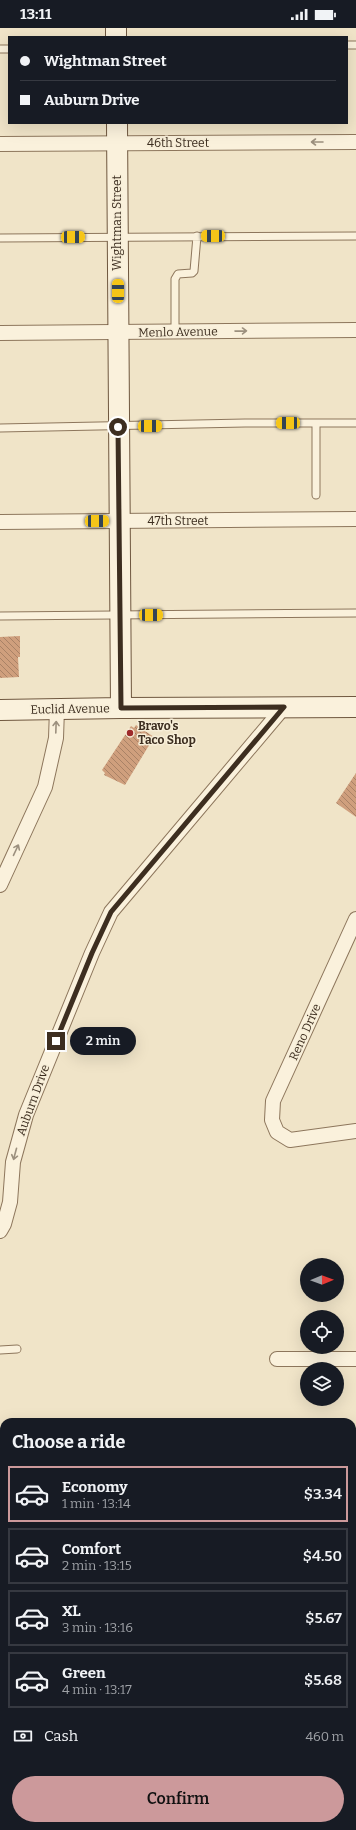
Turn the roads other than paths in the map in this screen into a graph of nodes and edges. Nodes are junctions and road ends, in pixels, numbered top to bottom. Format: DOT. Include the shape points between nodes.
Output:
graph roads {
  1 [pos="117,124"];
  2 [pos="356,142"];
  3 [pos="117,143"];
  4 [pos="0,144"];
  5 [pos="117,236"];
  6 [pos="197,236"];
  7 [pos="356,236"];
  8 [pos="0,238"];
  9 [pos="356,330"];
  10 [pos="118,332"];
  11 [pos="175,332"];
  12 [pos="0,333"];
  13 [pos="316,423"];
  14 [pos="356,423"];
  15 [pos="118,427"];
  16 [pos="0,428"];
  17 [pos="316,495"];
  18 [pos="356,519"];
  19 [pos="119,521"];
  20 [pos="0,522"];
  21 [pos="356,614"];
  22 [pos="119,615"];
  23 [pos="0,616"];
  24 [pos="284,707"];
  25 [pos="356,707"];
  26 [pos="121,708"];
  27 [pos="57,709"];
  28 [pos="0,710"];
  29 [pos="0,885"];
  30 [pos="356,919"];
  31 [pos="356,1131"];
  32 [pos="0,1231"];
  33 [pos="17,1349"];
  34 [pos="0,1350"];
  35 [pos="277,1359"];
  36 [pos="356,1359"];
  1 -- 3 [label="main road, Wightman Street"];
  2 -- 3 [label="street, 46th Street, one-way"];
  3 -- 4 [label="street, 46th Street"];
  3 -- 5 [label="main road, Wightman Street"];
  5 -- 6 [label="lane"];
  5 -- 8 [label="lane"];
  5 -- 10 [label="main road, Wightman Street"];
  6 -- 7 [label="lane"];
  6 -- 11 [label="lane" via="194,271 178,274 175,279"];
  11 -- 9 [label="street, Menlo Avenue, one-way"];
  10 -- 11 [label="street, Menlo Avenue"];
  10 -- 12 [label="street, Menlo Avenue"];
  10 -- 15 [label="main road, Wightman Street"];
  13 -- 14 [label="lane"];
  13 -- 15 [label="lane"];
  13 -- 17 [label="lane"];
  15 -- 16 [label="lane"];
  15 -- 19 [label="main road, Wightman Street"];
  18 -- 19 [label="street, 47th Street"];
  19 -- 20 [label="street, 47th Street"];
  19 -- 22 [label="main road, Wightman Street"];
  21 -- 22 [label="lane"];
  22 -- 23 [label="lane"];
  22 -- 26 [label="main road, Wightman Street"];
  24 -- 25 [label="main road, Euclid Avenue"];
  24 -- 26 [label="main road, Euclid Avenue"];
  24 -- 32 [label="street, Auburn Drive, one-way" via="111,912 26,1115 13,1162 10,1202"];
  26 -- 27 [label="main road, Euclid Avenue"];
  27 -- 28 [label="main road, Euclid Avenue"];
  29 -- 27 [label="street, one-way" via="45,787 56,738"];
  30 -- 31 [label="street, Reno Drive" via="273,1101 271,1113 277,1132 290,1140"];
  33 -- 34 [label="lane"];
  35 -- 36 [label="street"];
}
